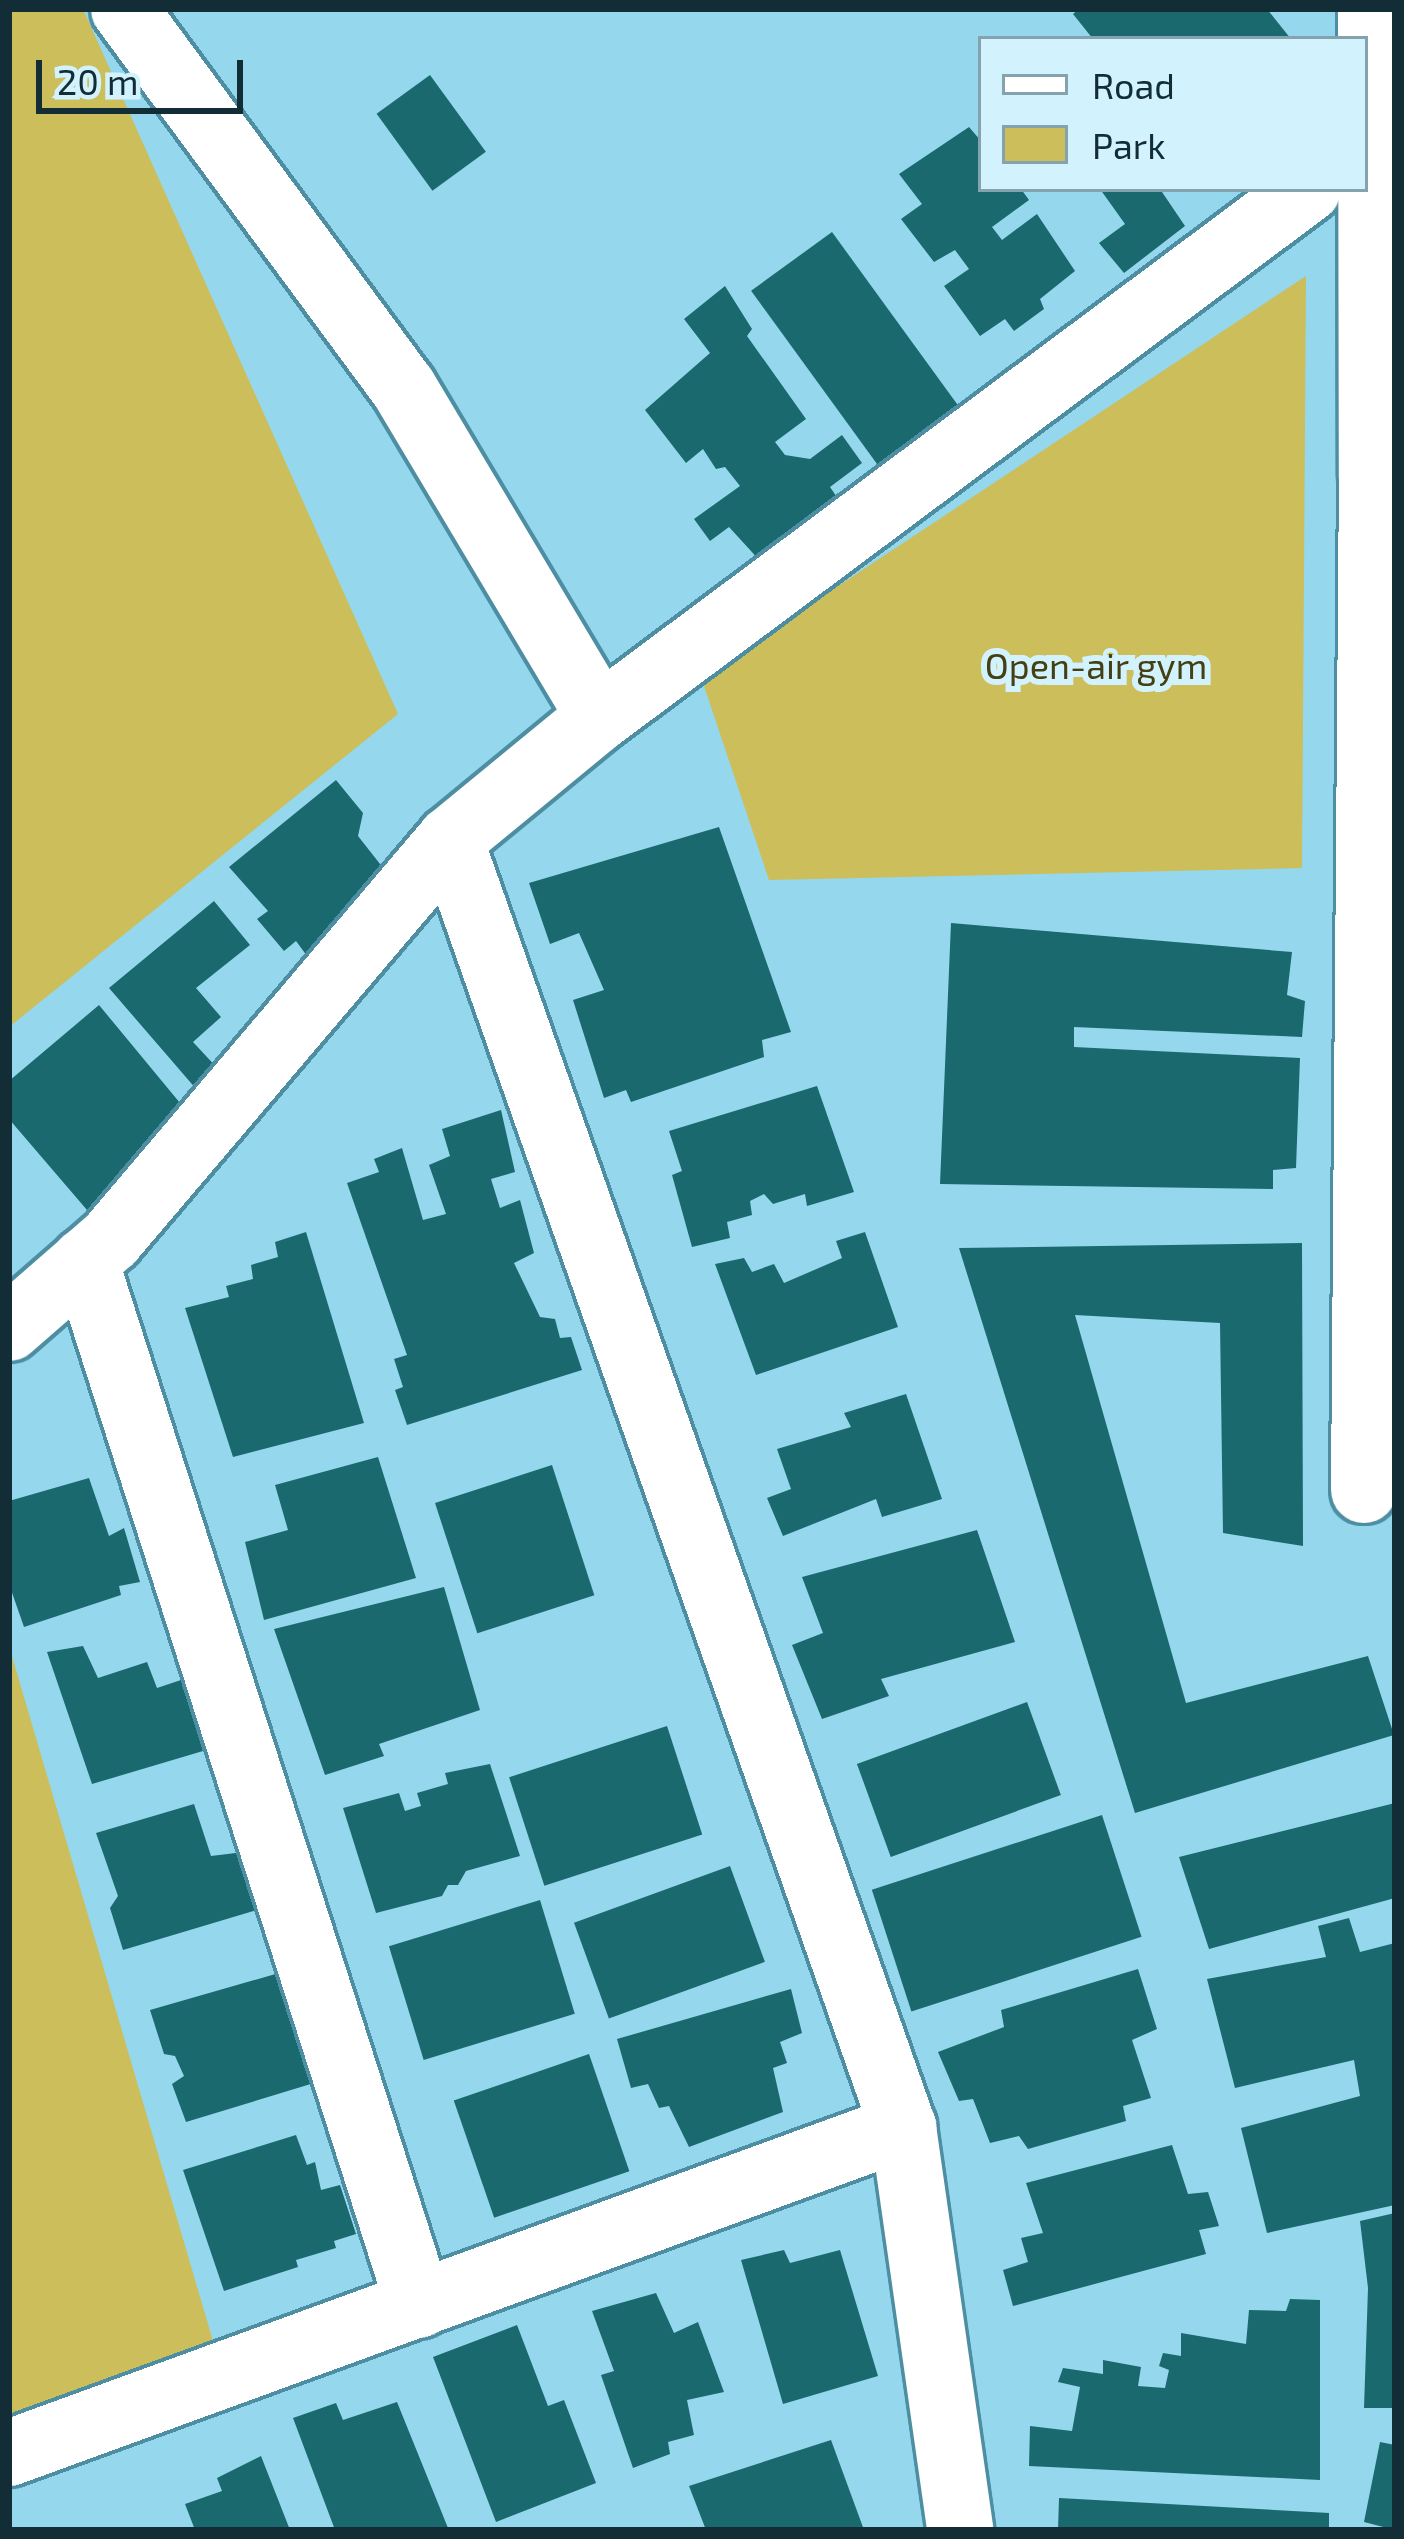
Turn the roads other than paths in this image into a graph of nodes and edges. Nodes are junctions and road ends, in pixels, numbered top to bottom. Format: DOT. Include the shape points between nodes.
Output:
graph roads {
  1 [pos="124,9"];
  2 [pos="1371,9"];
  3 [pos="1368,144"];
  4 [pos="1304,192"];
  5 [pos="1383,477"];
  6 [pos="600,717"];
  7 [pos="450,840"];
  8 [pos="85,1261"];
  9 [pos="9,1328"];
  10 [pos="1364,1490"];
  11 [pos="903,2127"];
  12 [pos="418,2305"];
  13 [pos="9,2453"];
  14 [pos="960,2530"];
  1 -- 6 [label="street" via="403,387"];
  2 -- 3 [label="street"];
  3 -- 5 [label="street"];
  4 -- 6 [label="street"];
  5 -- 10 [label="street"];
  6 -- 7 [label="street"];
  7 -- 8 [label="street"];
  7 -- 11 [label="street"];
  8 -- 9 [label="street"];
  8 -- 12 [label="street"];
  11 -- 12 [label="street"];
  11 -- 14 [label="street"];
  12 -- 13 [label="street"];
}
